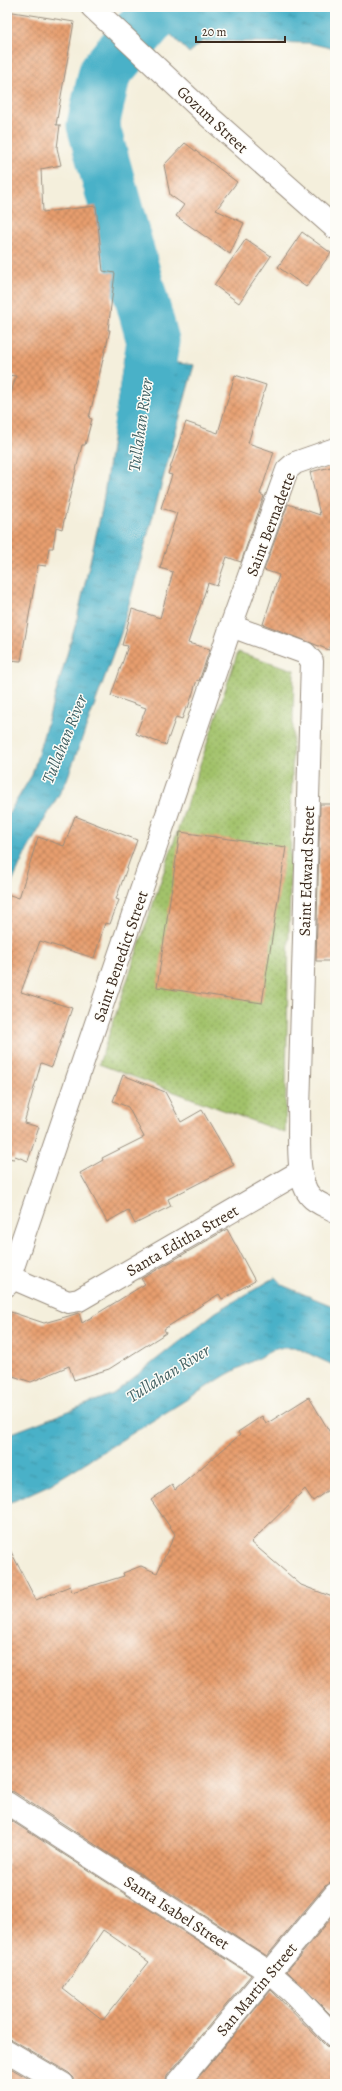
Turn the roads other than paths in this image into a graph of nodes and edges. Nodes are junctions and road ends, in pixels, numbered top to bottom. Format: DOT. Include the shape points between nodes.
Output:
graph roads {
  1 [pos="98,13"];
  2 [pos="335,228"];
  3 [pos="335,449"];
  4 [pos="231,626"];
  5 [pos="301,1171"];
  6 [pos="335,1211"];
  7 [pos="8,1281"];
  8 [pos="7,1803"];
  9 [pos="335,1894"];
  10 [pos="269,1972"];
  11 [pos="335,2037"];
  12 [pos="7,2051"];
  13 [pos="63,2084"];
  14 [pos="177,2084"];
  1 -- 2 [label="street, Gozum Street" via="204,113"];
  3 -- 4 [label="street, Saint Bernadette" via="294,464 287,470"];
  4 -- 5 [label="street, Saint Edward Street" via="305,653 312,661 299,1110"];
  4 -- 7 [label="street, Saint Benedict Street"];
  5 -- 6 [label="street" via="304,1186 311,1198"];
  5 -- 7 [label="street, Santa Editha Street" via="79,1300 68,1302"];
  8 -- 10 [label="street, Santa Isabel Street"];
  9 -- 10 [label="street, San Martin Street"];
  10 -- 11 [label="street, Santa Isabel Street"];
  10 -- 14 [label="street, San Martin Street"];
  12 -- 13 [label="street"];
}
